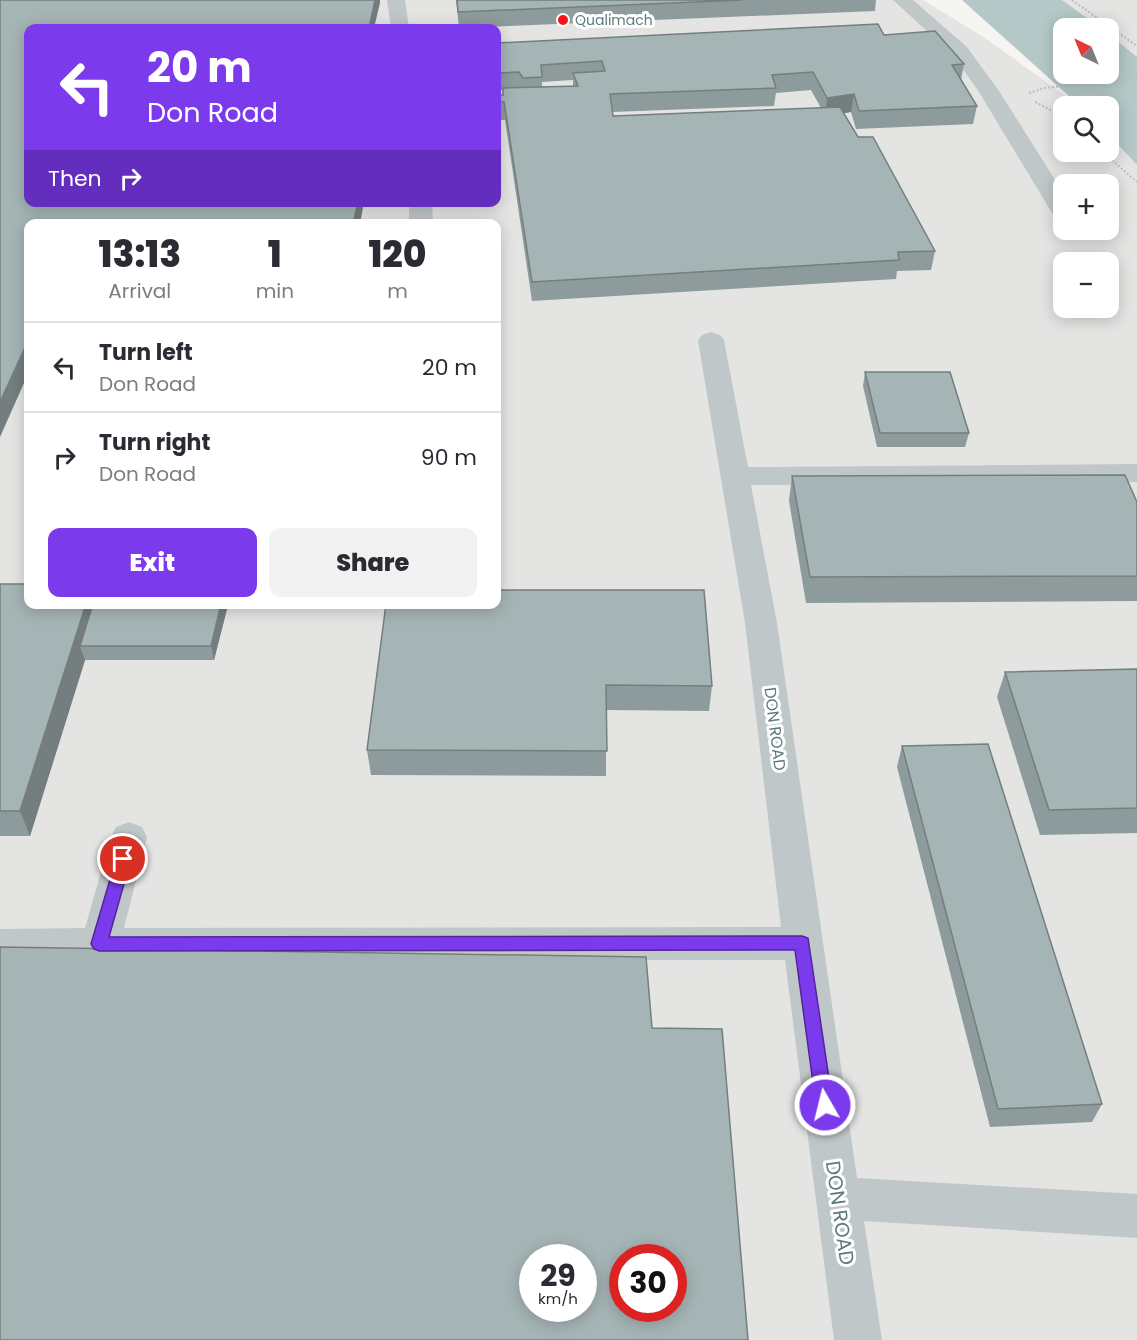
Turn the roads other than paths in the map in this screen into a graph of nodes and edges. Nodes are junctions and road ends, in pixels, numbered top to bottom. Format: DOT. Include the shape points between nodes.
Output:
graph roads {
  1 [pos="396,0"];
  2 [pos="902,0"];
  3 [pos="399,24"];
  4 [pos="1053,196"];
  5 [pos="711,340"];
  6 [pos="1137,473"];
  7 [pos="735,476"];
  8 [pos="129,837"];
  9 [pos="802,943"];
  10 [pos="99,944"];
  11 [pos="0,945"];
  12 [pos="838,1198"];
  13 [pos="1137,1216"];
  14 [pos="858,1340"];
  1 -- 3 [label="street"];
  2 -- 4 [label="street" via="960,51"];
  5 -- 7 [label="street, DON ROAD"];
  6 -- 7 [label="street"];
  7 -- 9 [label="street, DON ROAD" via="761,623"];
  8 -- 10 [label="street"];
  9 -- 10 [label="street"];
  9 -- 12 [label="street, DON ROAD"];
  10 -- 11 [label="street"];
  12 -- 13 [label="street"];
  12 -- 14 [label="street, DON ROAD"];
}
